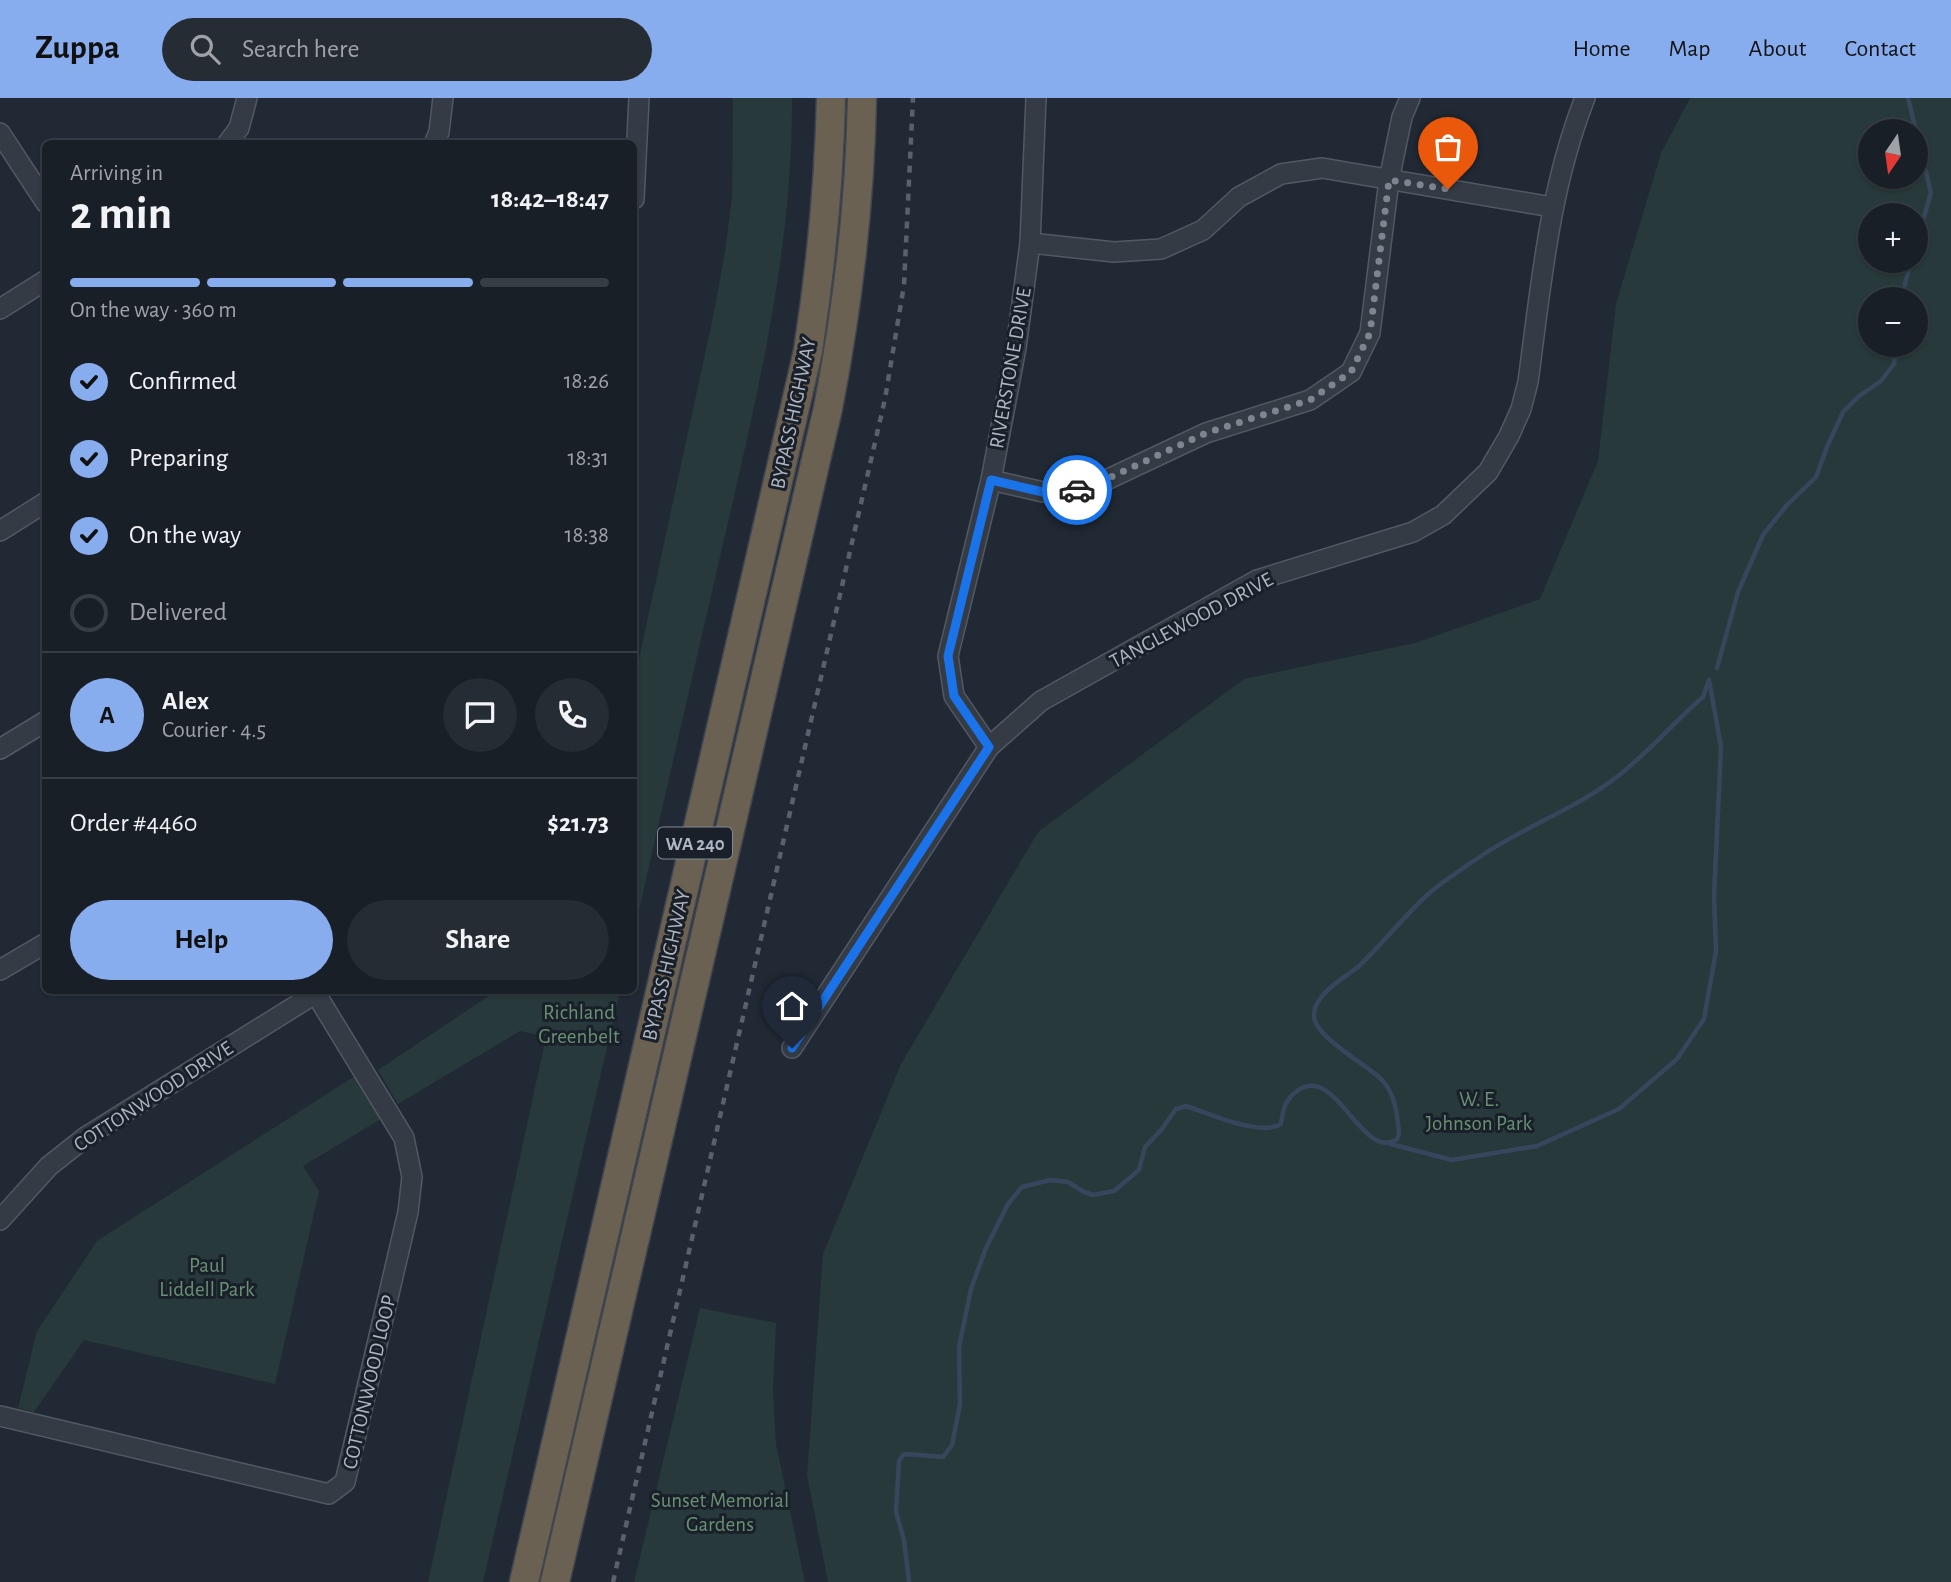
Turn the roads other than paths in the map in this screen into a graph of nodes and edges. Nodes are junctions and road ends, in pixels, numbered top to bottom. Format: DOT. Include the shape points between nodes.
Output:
graph roads {
  1 [pos="247,98"];
  2 [pos="443,98"];
  3 [pos="639,98"];
  4 [pos="831,98"];
  5 [pos="862,98"];
  6 [pos="1037,98"];
  7 [pos="1410,98"];
  8 [pos="1585,98"];
  9 [pos="0,132"];
  10 [pos="230,140"];
  11 [pos="436,140"];
  12 [pos="637,140"];
  13 [pos="1389,180"];
  14 [pos="42,197"];
  15 [pos="1552,207"];
  16 [pos="1030,243"];
  17 [pos="42,283"];
  18 [pos="0,309"];
  19 [pos="991,480"];
  20 [pos="42,505"];
  21 [pos="0,531"];
  22 [pos="42,723"];
  23 [pos="989,747"];
  24 [pos="0,749"];
  25 [pos="42,945"];
  26 [pos="0,970"];
  27 [pos="316,994"];
  28 [pos="320,994"];
  29 [pos="792,1048"];
  30 [pos="0,1220"];
  31 [pos="0,1416"];
  32 [pos="524,1582"];
  33 [pos="555,1582"];
  1 -- 10 [label="street" via="239,128"];
  2 -- 11 [label="street"];
  3 -- 12 [label="street"];
  4 -- 32 [label="highway, BYPASS HIGHWAY / WA 240" via="824,229 808,351"];
  5 -- 33 [label="highway, BYPASS HIGHWAY / WA 240" via="855,236 828,408"];
  6 -- 16 [label="street, RIVERSTONE DRIVE"];
  7 -- 13 [label="street"];
  8 -- 15 [label="street, TANGLEWOOD DRIVE"];
  9 -- 14 [label="street"];
  13 -- 15 [label="street"];
  13 -- 16 [label="street" via="1322,168 1281,174 1239,197 1203,230 1161,249 1114,252"];
  13 -- 19 [label="street" via="1370,333 1351,372 1310,400 1206,433 1085,489 1043,492"];
  15 -- 23 [label="street, TANGLEWOOD DRIVE" via="1528,382 1509,436 1488,472 1443,515 1413,532 1256,580 1041,701"];
  16 -- 19 [label="street, RIVERSTONE DRIVE"];
  17 -- 18 [label="street"];
  19 -- 23 [label="street, RIVERSTONE DRIVE" via="948,656 954,696"];
  20 -- 21 [label="street"];
  22 -- 24 [label="street"];
  23 -- 29 [label="street, TANGLEWOOD DRIVE"];
  25 -- 26 [label="street"];
  27 -- 30 [label="street, COTTONWOOD DRIVE" via="87,1136 49,1166"];
  28 -- 31 [label="street, COTTONWOOD LOOP" via="404,1138 412,1177 408,1212 345,1482 328,1494"];
}
